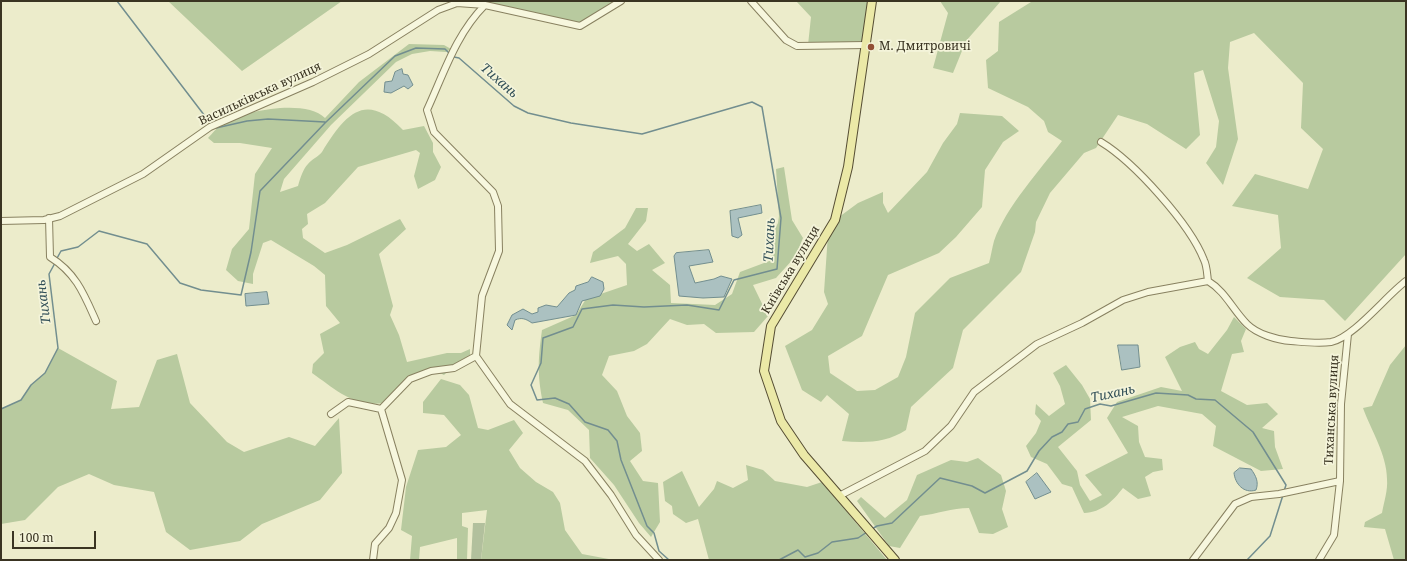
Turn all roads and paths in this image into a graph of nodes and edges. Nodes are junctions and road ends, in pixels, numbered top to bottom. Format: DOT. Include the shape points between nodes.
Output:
graph roads {
  1 [pos="620,1"];
  2 [pos="751,1"];
  3 [pos="872,1"];
  4 [pos="485,5"];
  5 [pos="866,45"];
  6 [pos="1101,142"];
  7 [pos="49,218"];
  8 [pos="1,221"];
  9 [pos="1208,281"];
  10 [pos="1406,281"];
  11 [pos="96,321"];
  12 [pos="1348,334"];
  13 [pos="476,356"];
  14 [pos="381,409"];
  15 [pos="331,414"];
  16 [pos="1340,481"];
  17 [pos="839,496"];
  18 [pos="373,560"];
  19 [pos="659,560"];
  20 [pos="895,560"];
  21 [pos="1193,560"];
  22 [pos="1319,560"];
  1 -- 4 [label="street, Васильківська вулиця" via="580,26"];
  2 -- 5 [label="street" via="786,40 797,46"];
  3 -- 5 [label="main road, Київська вулиця"];
  4 -- 7 [label="street, Васильківська вулиця" via="457,3 438,10 369,54 313,82 210,127 143,174 60,216"];
  4 -- 13 [label="street" via="456,43 427,110 434,132 493,192 498,206 500,251 482,296"];
  5 -- 17 [label="main road, Київська вулиця" via="848,167 835,220 771,326 764,371 781,421 804,455"];
  6 -- 9 [label="street" via="1116,151 1140,174 1185,227 1205,260"];
  7 -- 8 [label="street, Васильківська вулиця"];
  7 -- 11 [label="street" via="50,257 59,262 80,286"];
  9 -- 12 [label="street" via="1216,286 1247,325 1266,336 1283,341 1312,343 1332,342"];
  9 -- 17 [label="street" via="1148,292 1122,300 1082,323 1037,344 974,392 951,426 925,451"];
  10 -- 12 [label="street"];
  12 -- 16 [label="street, Тиханська вулиця" via="1341,404"];
  13 -- 14 [label="street" via="454,368 431,371 410,379"];
  13 -- 19 [label="street" via="510,404 585,461 636,535"];
  14 -- 15 [label="street" via="348,402"];
  14 -- 18 [label="street" via="402,480 396,513 389,528 375,544"];
  16 -- 21 [label="street" via="1279,494 1251,497 1235,504"];
  16 -- 22 [label="street, Тиханська вулиця" via="1334,536"];
  17 -- 20 [label="main road, Київська вулиця"];
}
